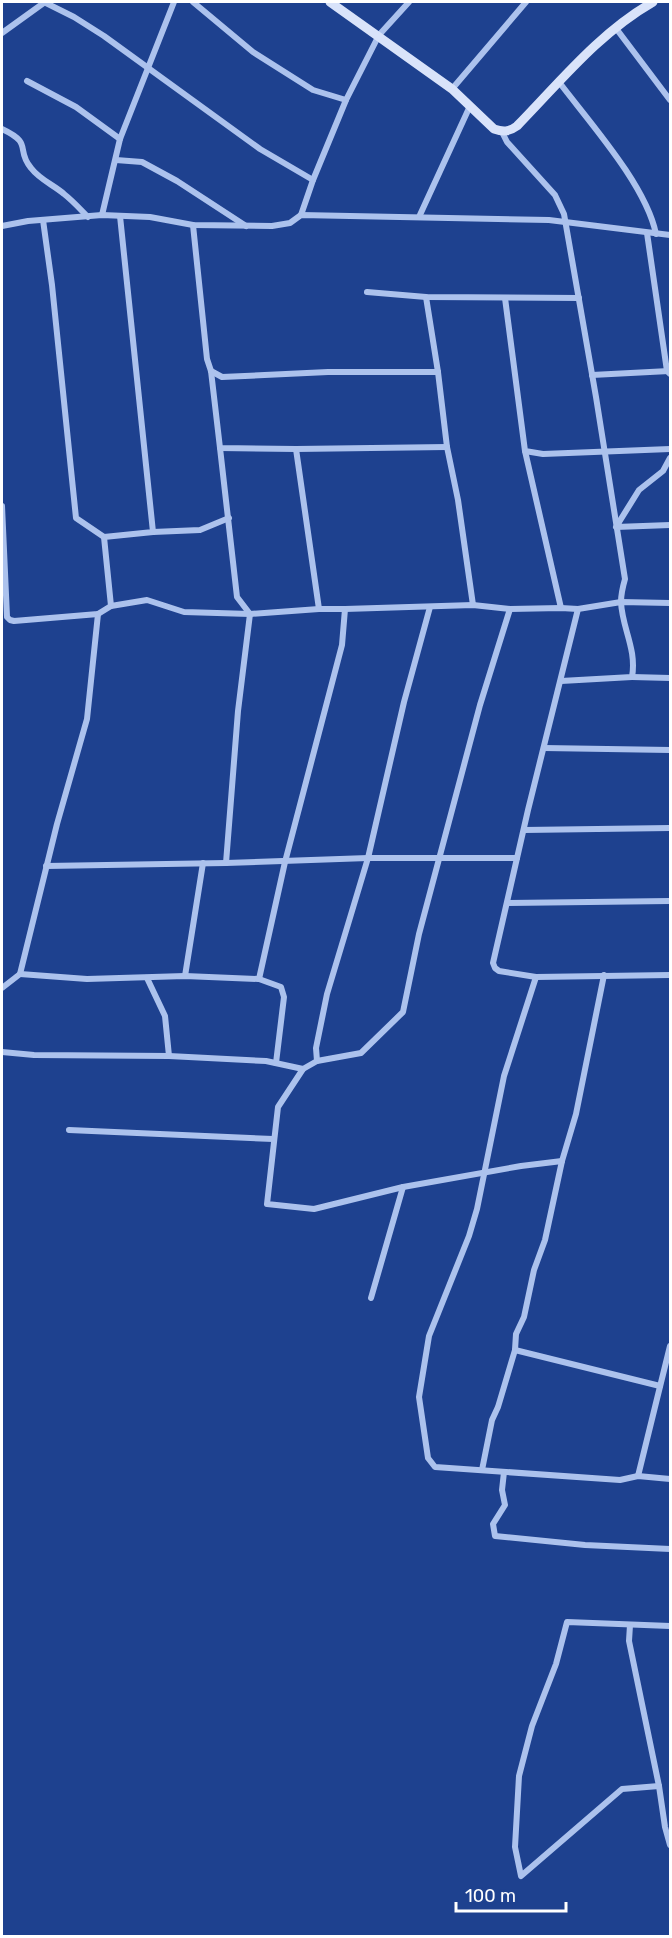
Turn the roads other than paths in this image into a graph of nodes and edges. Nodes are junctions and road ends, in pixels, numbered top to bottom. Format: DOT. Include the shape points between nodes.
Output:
graph roads {
  1 [pos="44,2"];
  2 [pos="174,2"];
  3 [pos="193,2"];
  4 [pos="330,2"];
  5 [pos="409,2"];
  6 [pos="526,2"];
  7 [pos="653,2"];
  8 [pos="615,27"];
  9 [pos="2,33"];
  10 [pos="379,35"];
  11 [pos="147,68"];
  12 [pos="27,81"];
  13 [pos="560,82"];
  14 [pos="452,88"];
  15 [pos="346,100"];
  16 [pos="670,100"];
  17 [pos="470,106"];
  18 [pos="2,129"];
  19 [pos="502,132"];
  20 [pos="120,139"];
  21 [pos="116,160"];
  22 [pos="313,180"];
  23 [pos="102,215"];
  24 [pos="120,216"];
  25 [pos="301,216"];
  26 [pos="88,217"];
  27 [pos="419,217"];
  28 [pos="43,220"];
  29 [pos="566,223"];
  30 [pos="193,225"];
  31 [pos="2,226"];
  32 [pos="247,226"];
  33 [pos="646,233"];
  34 [pos="657,234"];
  35 [pos="670,235"];
  36 [pos="367,292"];
  37 [pos="426,297"];
  38 [pos="505,298"];
  39 [pos="579,298"];
  40 [pos="211,370"];
  41 [pos="438,372"];
  42 [pos="669,372"];
  43 [pos="592,375"];
  44 [pos="447,447"];
  45 [pos="220,448"];
  46 [pos="296,449"];
  47 [pos="670,449"];
  48 [pos="604,450"];
  49 [pos="525,451"];
  50 [pos="670,458"];
  51 [pos="2,506"];
  52 [pos="229,518"];
  53 [pos="670,525"];
  54 [pos="616,527"];
  55 [pos="153,532"];
  56 [pos="104,537"];
  57 [pos="621,602"];
  58 [pos="670,603"];
  59 [pos="473,605"];
  60 [pos="111,606"];
  61 [pos="430,607"];
  62 [pos="561,608"];
  63 [pos="319,609"];
  64 [pos="345,609"];
  65 [pos="510,609"];
  66 [pos="578,609"];
  67 [pos="98,614"];
  68 [pos="250,614"];
  69 [pos="632,677"];
  70 [pos="670,678"];
  71 [pos="561,681"];
  72 [pos="544,748"];
  73 [pos="670,750"];
  74 [pos="670,828"];
  75 [pos="524,830"];
  76 [pos="368,858"];
  77 [pos="517,858"];
  78 [pos="439,859"];
  79 [pos="285,862"];
  80 [pos="202,863"];
  81 [pos="226,863"];
  82 [pos="46,866"];
  83 [pos="670,902"];
  84 [pos="508,903"];
  85 [pos="20,974"];
  86 [pos="604,975"];
  87 [pos="670,975"];
  88 [pos="185,976"];
  89 [pos="536,976"];
  90 [pos="147,978"];
  91 [pos="259,979"];
  92 [pos="2,988"];
  93 [pos="2,1052"];
  94 [pos="169,1056"];
  95 [pos="317,1061"];
  96 [pos="276,1063"];
  97 [pos="303,1069"];
  98 [pos="69,1131"];
  99 [pos="273,1139"];
  100 [pos="562,1161"];
  101 [pos="484,1173"];
  102 [pos="403,1187"];
  103 [pos="371,1298"];
  104 [pos="670,1346"];
  105 [pos="514,1350"];
  106 [pos="660,1386"];
  107 [pos="482,1470"];
  108 [pos="504,1472"];
  109 [pos="638,1476"];
  110 [pos="670,1479"];
  111 [pos="670,1549"];
  112 [pos="630,1625"];
  113 [pos="670,1626"];
  114 [pos="659,1786"];
  115 [pos="670,1845"];
  1 -- 9 [label="street"];
  1 -- 11 [label="street" via="104,36"];
  2 -- 11 [label="street"];
  3 -- 15 [label="street" via="254,52 313,90"];
  4 -- 10 [label="street"];
  5 -- 10 [label="street"];
  6 -- 14 [label="street"];
  7 -- 8 [label="street"];
  8 -- 13 [label="street"];
  8 -- 16 [label="street"];
  10 -- 14 [label="street"];
  10 -- 15 [label="street"];
  11 -- 20 [label="street"];
  11 -- 22 [label="street" via="260,149"];
  12 -- 20 [label="street" via="76,107"];
  13 -- 19 [label="street" via="517,126"];
  13 -- 34 [label="street" via="650,209"];
  14 -- 17 [label="street"];
  15 -- 22 [label="street"];
  17 -- 19 [label="street"];
  17 -- 27 [label="street"];
  18 -- 26 [label="street" via="21,141 33,170"];
  19 -- 29 [label="street" via="561,203"];
  20 -- 21 [label="street"];
  21 -- 23 [label="street"];
  21 -- 32 [label="street" via="142,162"];
  22 -- 25 [label="street"];
  23 -- 24 [label="street"];
  23 -- 26 [label="street"];
  24 -- 30 [label="street"];
  24 -- 55 [label="street"];
  25 -- 27 [label="street"];
  25 -- 32 [label="street" via="272,226"];
  26 -- 28 [label="street"];
  27 -- 29 [label="street"];
  28 -- 31 [label="street"];
  28 -- 56 [label="street" via="76,518"];
  29 -- 33 [label="street"];
  29 -- 39 [label="street"];
  30 -- 32 [label="street"];
  30 -- 40 [label="street"];
  33 -- 34 [label="street"];
  33 -- 42 [label="street"];
  34 -- 35 [label="street"];
  36 -- 37 [label="street"];
  37 -- 38 [label="street"];
  37 -- 41 [label="street"];
  38 -- 39 [label="street"];
  38 -- 49 [label="street"];
  39 -- 43 [label="street"];
  40 -- 41 [label="street" via="222,377"];
  40 -- 45 [label="street"];
  41 -- 44 [label="street"];
  42 -- 43 [label="street"];
  43 -- 48 [label="street"];
  44 -- 46 [label="street"];
  44 -- 59 [label="street"];
  45 -- 46 [label="street"];
  45 -- 52 [label="street"];
  46 -- 63 [label="street"];
  47 -- 48 [label="street"];
  48 -- 49 [label="street" via="543,454"];
  48 -- 54 [label="street"];
  49 -- 62 [label="street"];
  50 -- 54 [label="street" via="663,471 639,490"];
  51 -- 67 [label="street" via="7,617 10,620"];
  52 -- 55 [label="street" via="200,530"];
  52 -- 68 [label="street" via="237,597"];
  53 -- 54 [label="street"];
  54 -- 57 [label="street" via="625,579"];
  55 -- 56 [label="street"];
  56 -- 60 [label="street"];
  57 -- 58 [label="street"];
  57 -- 66 [label="street"];
  57 -- 69 [label="street" via="631,643"];
  59 -- 61 [label="street"];
  59 -- 65 [label="street"];
  60 -- 67 [label="street"];
  60 -- 68 [label="street" via="147,600 184,612"];
  61 -- 64 [label="street"];
  61 -- 76 [label="street"];
  62 -- 65 [label="street"];
  62 -- 66 [label="street"];
  63 -- 64 [label="street"];
  63 -- 68 [label="street"];
  64 -- 79 [label="street" via="342,645"];
  65 -- 78 [label="street"];
  66 -- 71 [label="street"];
  67 -- 82 [label="street" via="87,719"];
  68 -- 81 [label="street"];
  69 -- 70 [label="street"];
  69 -- 71 [label="street"];
  71 -- 72 [label="street"];
  72 -- 73 [label="street"];
  72 -- 75 [label="street"];
  74 -- 75 [label="street"];
  75 -- 77 [label="street"];
  76 -- 78 [label="street"];
  76 -- 79 [label="street"];
  76 -- 95 [label="street" via="327,994"];
  77 -- 78 [label="street"];
  77 -- 84 [label="street"];
  78 -- 95 [label="street" via="403,1012 361,1053"];
  79 -- 81 [label="street"];
  79 -- 91 [label="street"];
  80 -- 81 [label="street"];
  80 -- 82 [label="street"];
  80 -- 88 [label="street"];
  82 -- 85 [label="street"];
  83 -- 84 [label="street"];
  84 -- 89 [label="street" via="493,963 499,971"];
  85 -- 90 [label="street" via="87,980"];
  85 -- 92 [label="street"];
  86 -- 87 [label="street"];
  86 -- 89 [label="street"];
  86 -- 100 [label="street" via="576,1114"];
  88 -- 90 [label="street"];
  88 -- 91 [label="street"];
  89 -- 101 [label="street" via="504,1076"];
  90 -- 94 [label="street" via="165,1016"];
  91 -- 96 [label="street" via="281,987 284,997"];
  93 -- 94 [label="street"];
  94 -- 96 [label="street"];
  95 -- 97 [label="street"];
  96 -- 97 [label="street"];
  97 -- 99 [label="street" via="278,1107"];
  98 -- 99 [label="street"];
  99 -- 102 [label="street" via="267,1204 314,1209"];
  100 -- 101 [label="street"];
  100 -- 105 [label="street"];
  101 -- 102 [label="street"];
  101 -- 107 [label="street" via="469,1236 429,1336 419,1397 428,1458 435,1467"];
  102 -- 103 [label="street"];
  104 -- 106 [label="street"];
  105 -- 106 [label="street"];
  105 -- 107 [label="street" via="492,1420"];
  106 -- 109 [label="street"];
  107 -- 108 [label="street"];
  108 -- 109 [label="street" via="620,1480"];
  108 -- 111 [label="street" via="505,1505 494,1524 495,1536"];
  109 -- 110 [label="street"];
  112 -- 113 [label="street"];
  112 -- 114 [label="street" via="628,1641"];
  112 -- 114 [label="street" via="567,1622 519,1776 515,1847 521,1876 622,1789"];
  114 -- 115 [label="street"];
}
